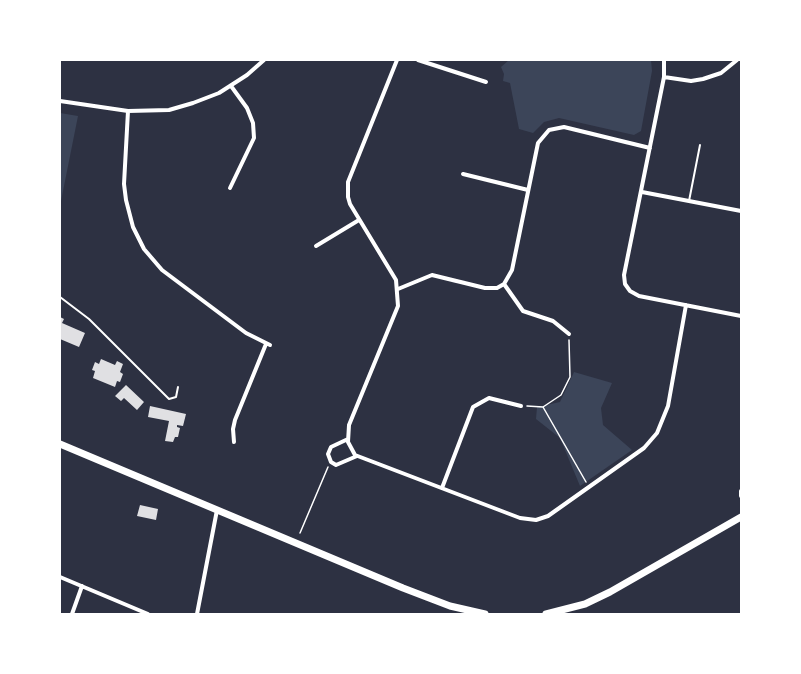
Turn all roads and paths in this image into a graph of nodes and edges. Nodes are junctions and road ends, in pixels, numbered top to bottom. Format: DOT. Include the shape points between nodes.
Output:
graph roads {
  1 [pos="264,60"];
  2 [pos="397,60"];
  3 [pos="418,60"];
  4 [pos="664,60"];
  5 [pos="737,60"];
  6 [pos="664,77"];
  7 [pos="486,82"];
  8 [pos="230,86"];
  9 [pos="60,101"];
  10 [pos="128,111"];
  11 [pos="700,145"];
  12 [pos="650,148"];
  13 [pos="463,174"];
  14 [pos="230,188"];
  15 [pos="528,190"];
  16 [pos="642,192"];
  17 [pos="689,201"];
  18 [pos="741,211"];
  19 [pos="359,220"];
  20 [pos="316,246"];
  21 [pos="504,284"];
  22 [pos="398,289"];
  23 [pos="60,298"];
  24 [pos="686,305"];
  25 [pos="741,316"];
  26 [pos="569,334"];
  27 [pos="178,387"];
  28 [pos="521,406"];
  29 [pos="543,407"];
  30 [pos="348,439"];
  31 [pos="234,442"];
  32 [pos="60,444"];
  33 [pos="357,456"];
  34 [pos="331,462"];
  35 [pos="442,488"];
  36 [pos="589,488"];
  37 [pos="741,491"];
  38 [pos="741,496"];
  39 [pos="217,510"];
  40 [pos="741,517"];
  41 [pos="300,533"];
  42 [pos="60,577"];
  43 [pos="82,586"];
  44 [pos="566,612"];
  45 [pos="72,614"];
  46 [pos="148,614"];
  47 [pos="197,614"];
  48 [pos="485,614"];
  49 [pos="546,614"];
  1 -- 8 [label="street"];
  2 -- 19 [label="street" via="348,182 348,197"];
  3 -- 7 [label="street"];
  4 -- 6 [label="street"];
  5 -- 6 [label="street" via="721,73 703,80"];
  6 -- 12 [label="street"];
  8 -- 10 [label="street" via="209,98 169,110"];
  8 -- 14 [label="street" via="247,108 253,123 254,138"];
  9 -- 10 [label="street"];
  10 -- 31 [label="street" via="124,184 133,227 144,249 162,270 246,333 268,345 235,420"];
  11 -- 17 [label="lane"];
  12 -- 15 [label="street" via="564,126 553,128 543,135 538,143"];
  12 -- 16 [label="street"];
  13 -- 15 [label="street"];
  15 -- 21 [label="street" via="512,270"];
  16 -- 17 [label="street"];
  16 -- 24 [label="street" via="624,275 625,284 630,292 636,295"];
  17 -- 18 [label="street"];
  19 -- 20 [label="street"];
  19 -- 22 [label="street" via="396,280"];
  21 -- 22 [label="street" via="497,288 485,288 432,275"];
  21 -- 26 [label="street" via="523,311 553,321"];
  22 -- 30 [label="street" via="398,306 349,425"];
  23 -- 27 [label="lane" via="89,319 169,399 176,397"];
  24 -- 25 [label="street"];
  24 -- 36 [label="street" via="668,406 657,433 644,448"];
  26 -- 29 [label="path" via="570,377 561,395"];
  28 -- 29 [label="path"];
  28 -- 35 [label="street" via="488,398 473,407"];
  29 -- 36 [label="path"];
  30 -- 33 [label="street"];
  30 -- 34 [label="street" via="330,447 328,454"];
  32 -- 39 [label="highway"];
  33 -- 34 [label="street" via="336,465"];
  33 -- 35 [label="street"];
  34 -- 41 [label="path"];
  35 -- 36 [label="street" via="531,520 548,516"];
  37 -- 38 [label="street"];
  39 -- 47 [label="street"];
  39 -- 48 [label="highway" via="415,593 450,606"];
  40 -- 44 [label="highway" via="610,592"];
  42 -- 43 [label="street"];
  43 -- 45 [label="street"];
  43 -- 46 [label="street"];
  44 -- 49 [label="highway"];
}
